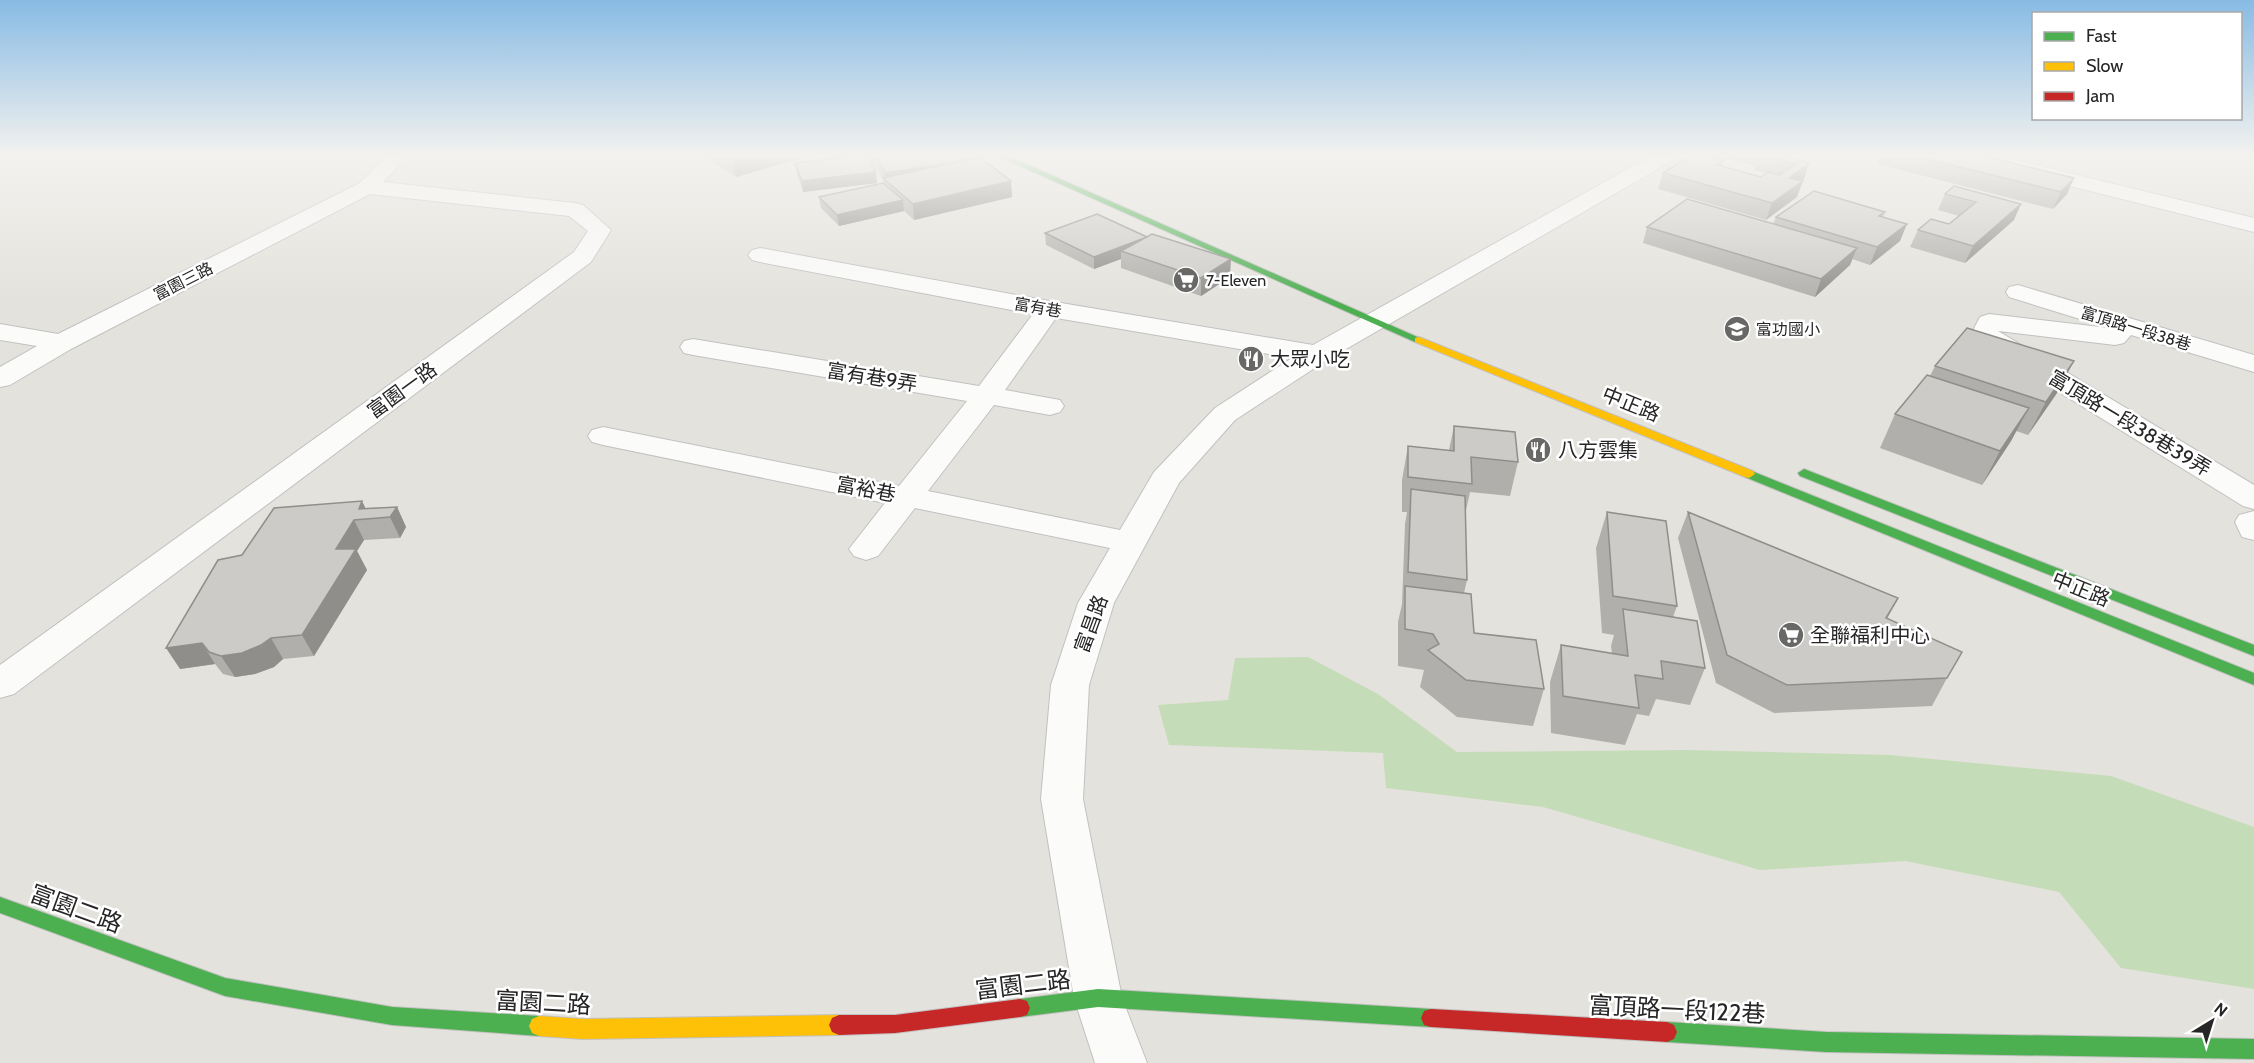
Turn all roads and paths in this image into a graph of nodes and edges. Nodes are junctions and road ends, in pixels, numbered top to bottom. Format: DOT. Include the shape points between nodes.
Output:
graph roads {
  1 [pos="333,205"];
  2 [pos="526,205"];
  3 [pos="1122,205"];
  4 [pos="1147,205"];
  5 [pos="1581,205"];
  6 [pos="2171,205"];
  7 [pos="1187,222"];
  8 [pos="2254,225"];
  9 [pos="760,255"];
  10 [pos="2018,292"];
  11 [pos="1049,309"];
  12 [pos="1392,313"];
  13 [pos="2125,324"];
  14 [pos="0,332"];
  15 [pos="62,343"];
  16 [pos="693,347"];
  17 [pos="1317,354"];
  18 [pos="2254,364"];
  19 [pos="0,379"];
  20 [pos="986,396"];
  21 [pos="1050,406"];
  22 [pos="603,436"];
  23 [pos="1791,468"];
  24 [pos="906,497"];
  25 [pos="2254,499"];
  26 [pos="2254,521"];
  27 [pos="2254,530"];
  28 [pos="1130,542"];
  29 [pos="866,549"];
  30 [pos="2254,651"];
  31 [pos="2254,679"];
  32 [pos="0,684"];
  33 [pos="0,905"];
  34 [pos="1098,998"];
  35 [pos="2254,1050"];
  36 [pos="1121,1063"];
  1 -- 15 [label="street, 富園三路"];
  2 -- 32 [label="street, 富園一路" via="575,210 600,230 583,257"];
  3 -- 12 [label="main road, 中正路"];
  4 -- 7 [label="main road"];
  5 -- 12 [label="street, 富昌路"];
  6 -- 8 [label="street"];
  9 -- 11 [label="street, 富有巷"];
  10 -- 13 [label="street, 富頂路一段38巷"];
  11 -- 17 [label="street, 富有巷"];
  11 -- 20 [label="street"];
  12 -- 17 [label="street, 富昌路"];
  12 -- 31 [label="main road, 中正路" via="1648,432"];
  13 -- 18 [label="street, 富頂路一段38巷"];
  13 -- 25 [label="street, 富頂路一段38巷39弄" via="2115,337 1989,322 1984,334"];
  14 -- 15 [label="street"];
  15 -- 19 [label="street, 富園三路"];
  16 -- 20 [label="street, 富有巷9弄"];
  17 -- 28 [label="street, 富昌路" via="1225,414 1165,479"];
  20 -- 21 [label="street, 富有巷9弄"];
  20 -- 24 [label="street"];
  22 -- 24 [label="street, 富裕巷"];
  23 -- 30 [label="main road, 中正路"];
  24 -- 28 [label="street, 富裕巷"];
  24 -- 29 [label="street"];
  26 -- 27 [label="street" via="2250,522"];
  28 -- 34 [label="street, 富昌路" via="1096,603 1070,685 1062,799"];
  33 -- 34 [label="main road, 富園二路" via="225,987 392,1016 583,1029 884,1024"];
  34 -- 35 [label="main road, 富頂路一段122巷" via="1826,1042"];
  34 -- 36 [label="street, 富昌路"];
}
